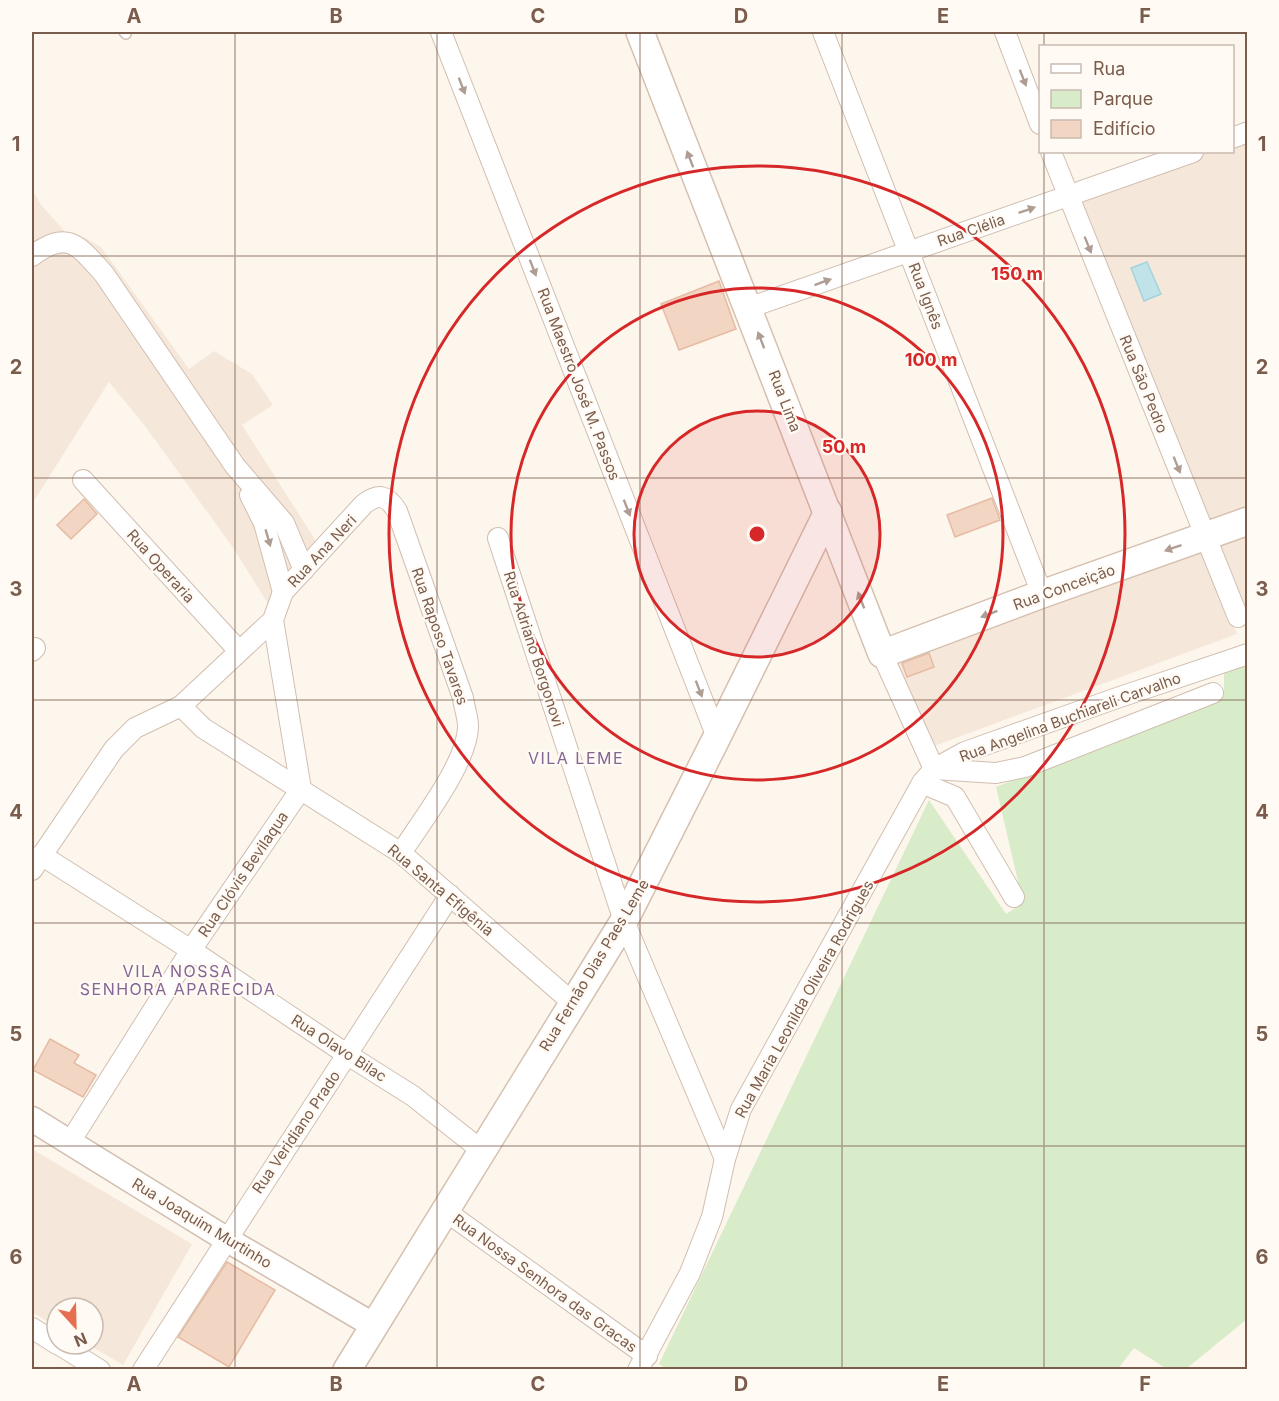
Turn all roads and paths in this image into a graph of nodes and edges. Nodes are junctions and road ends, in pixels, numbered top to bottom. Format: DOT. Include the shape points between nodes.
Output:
graph roads {
  1 [pos="441,32"];
  2 [pos="640,32"];
  3 [pos="823,32"];
  4 [pos="1005,32"];
  5 [pos="1039,119"];
  6 [pos="1248,132"];
  7 [pos="1234,138"];
  8 [pos="1051,153"];
  9 [pos="1190,153"];
  10 [pos="1068,196"];
  11 [pos="909,251"];
  12 [pos="32,256"];
  13 [pos="748,308"];
  14 [pos="235,466"];
  15 [pos="83,480"];
  16 [pos="397,511"];
  17 [pos="828,512"];
  18 [pos="1248,521"];
  19 [pos="1206,536"];
  20 [pos="498,538"];
  21 [pos="304,570"];
  22 [pos="284,592"];
  23 [pos="1042,594"];
  24 [pos="1238,617"];
  25 [pos="273,620"];
  26 [pos="239,651"];
  27 [pos="882,654"];
  28 [pos="1248,654"];
  29 [pos="1213,693"];
  30 [pos="181,706"];
  31 [pos="717,737"];
  32 [pos="928,776"];
  33 [pos="301,789"];
  34 [pos="401,853"];
  35 [pos="36,863"];
  36 [pos="450,895"];
  37 [pos="1014,897"];
  38 [pos="624,921"];
  39 [pos="191,950"];
  40 [pos="573,1003"];
  41 [pos="348,1055"];
  42 [pos="32,1119"];
  43 [pos="70,1142"];
  44 [pos="481,1150"];
  45 [pos="725,1159"];
  46 [pos="444,1210"];
  47 [pos="226,1239"];
  48 [pos="373,1325"];
  49 [pos="32,1328"];
  50 [pos="45,1336"];
  51 [pos="77,1356"];
  52 [pos="640,1366"];
  53 [pos="100,1370"];
  54 [pos="143,1370"];
  55 [pos="347,1370"];
  1 -- 31 [label="street, Rua Maestro José M. Passos, one-way"];
  13 -- 2 [label="main road, Rua Lima, one-way"];
  3 -- 11 [label="street, Rua Ignês"];
  4 -- 5 [label="street, one-way"];
  6 -- 7 [label="street"];
  8 -- 10 [label="street, Rua São Pedro"];
  9 -- 10 [label="street, Rua Clélia"];
  11 -- 10 [label="street, Rua Clélia, one-way"];
  10 -- 19 [label="street, Rua São Pedro, one-way"];
  13 -- 11 [label="street, Rua Clélia, one-way"];
  11 -- 23 [label="street, Rua Ignês"];
  12 -- 14 [label="street" via="46,245 61,241 81,247 105,274"];
  17 -- 13 [label="main road, Rua Lima, one-way"];
  14 -- 21 [label="street" via="284,524"];
  14 -- 22 [label="street, one-way" via="264,523"];
  15 -- 26 [label="street, Rua Operaria"];
  16 -- 21 [label="street, Rua Ana Neri" via="391,501 381,496 372,498"];
  16 -- 34 [label="street, Rua Raposo Tavares" via="463,698 468,725 456,767"];
  27 -- 17 [label="main road, Rua Lima, one-way"];
  17 -- 31 [label="main road, Rua Fernão Dias Paes Leme"];
  18 -- 19 [label="main road, Rua Conceição"];
  19 -- 23 [label="main road, Rua Conceição, one-way"];
  19 -- 24 [label="street, Rua São Pedro"];
  20 -- 38 [label="street, Rua Adriano Borgonovi"];
  21 -- 22 [label="street, Rua Ana Neri"];
  22 -- 25 [label="street, Rua Ana Neri"];
  23 -- 27 [label="main road, Rua Conceição, one-way"];
  25 -- 26 [label="street, Rua Ana Neri"];
  25 -- 33 [label="street"];
  26 -- 30 [label="street, Rua Ana Neri"];
  27 -- 32 [label="street, Rua Lima"];
  28 -- 32 [label="street, Rua Angelina Buchiareli Carvalho" via="965,752"];
  29 -- 32 [label="street, Rua Angelina Buchiareli Carvalho" via="1025,767 996,773"];
  30 -- 33 [label="street, Rua Santa Efigênia" via="203,729"];
  30 -- 35 [label="street, Rua Ana Neri" via="135,728 114,749"];
  31 -- 38 [label="main road, Rua Fernão Dias Paes Leme"];
  32 -- 37 [label="street" via="955,797"];
  32 -- 45 [label="street, Rua Maria Leonilda Oliveira Rodrigues" via="741,1109"];
  33 -- 34 [label="street, Rua Santa Efigênia"];
  33 -- 39 [label="street, Rua Clóvis Bevilaqua"];
  34 -- 36 [label="street, Rua Santa Efigênia"];
  35 -- 39 [label="street, Rua Olavo Bilac"];
  36 -- 40 [label="street, Rua Santa Efigênia"];
  36 -- 41 [label="street, Rua Veridiano Prado"];
  38 -- 40 [label="main road, Rua Fernão Dias Paes Leme"];
  38 -- 45 [label="street, Rua Adriano Borgonovi"];
  39 -- 41 [label="street, Rua Olavo Bilac"];
  39 -- 43 [label="street, Rua Clóvis Bevilaqua"];
  40 -- 44 [label="main road, Rua Fernão Dias Paes Leme"];
  41 -- 44 [label="street, Rua Olavo Bilac" via="413,1096"];
  41 -- 47 [label="street, Rua Veridiano Prado"];
  42 -- 43 [label="street, Rua Joaquim Murtinho"];
  43 -- 47 [label="street, Rua Joaquim Murtinho"];
  44 -- 46 [label="main road, Rua Fernão Dias Paes Leme"];
  45 -- 52 [label="street, Rua Maria Leonilda Oliveira Rodrigues" via="704,1240"];
  46 -- 48 [label="main road, Rua Fernão Dias Paes Leme"];
  46 -- 52 [label="street, Rua Nossa Senhora das Gracas"];
  47 -- 48 [label="street, Rua Joaquim Murtinho"];
  47 -- 54 [label="street, Rua Veridiano Prado"];
  48 -- 55 [label="main road, Rua Fernão Dias Paes Leme"];
  49 -- 50 [label="street"];
  51 -- 53 [label="street"];
}
